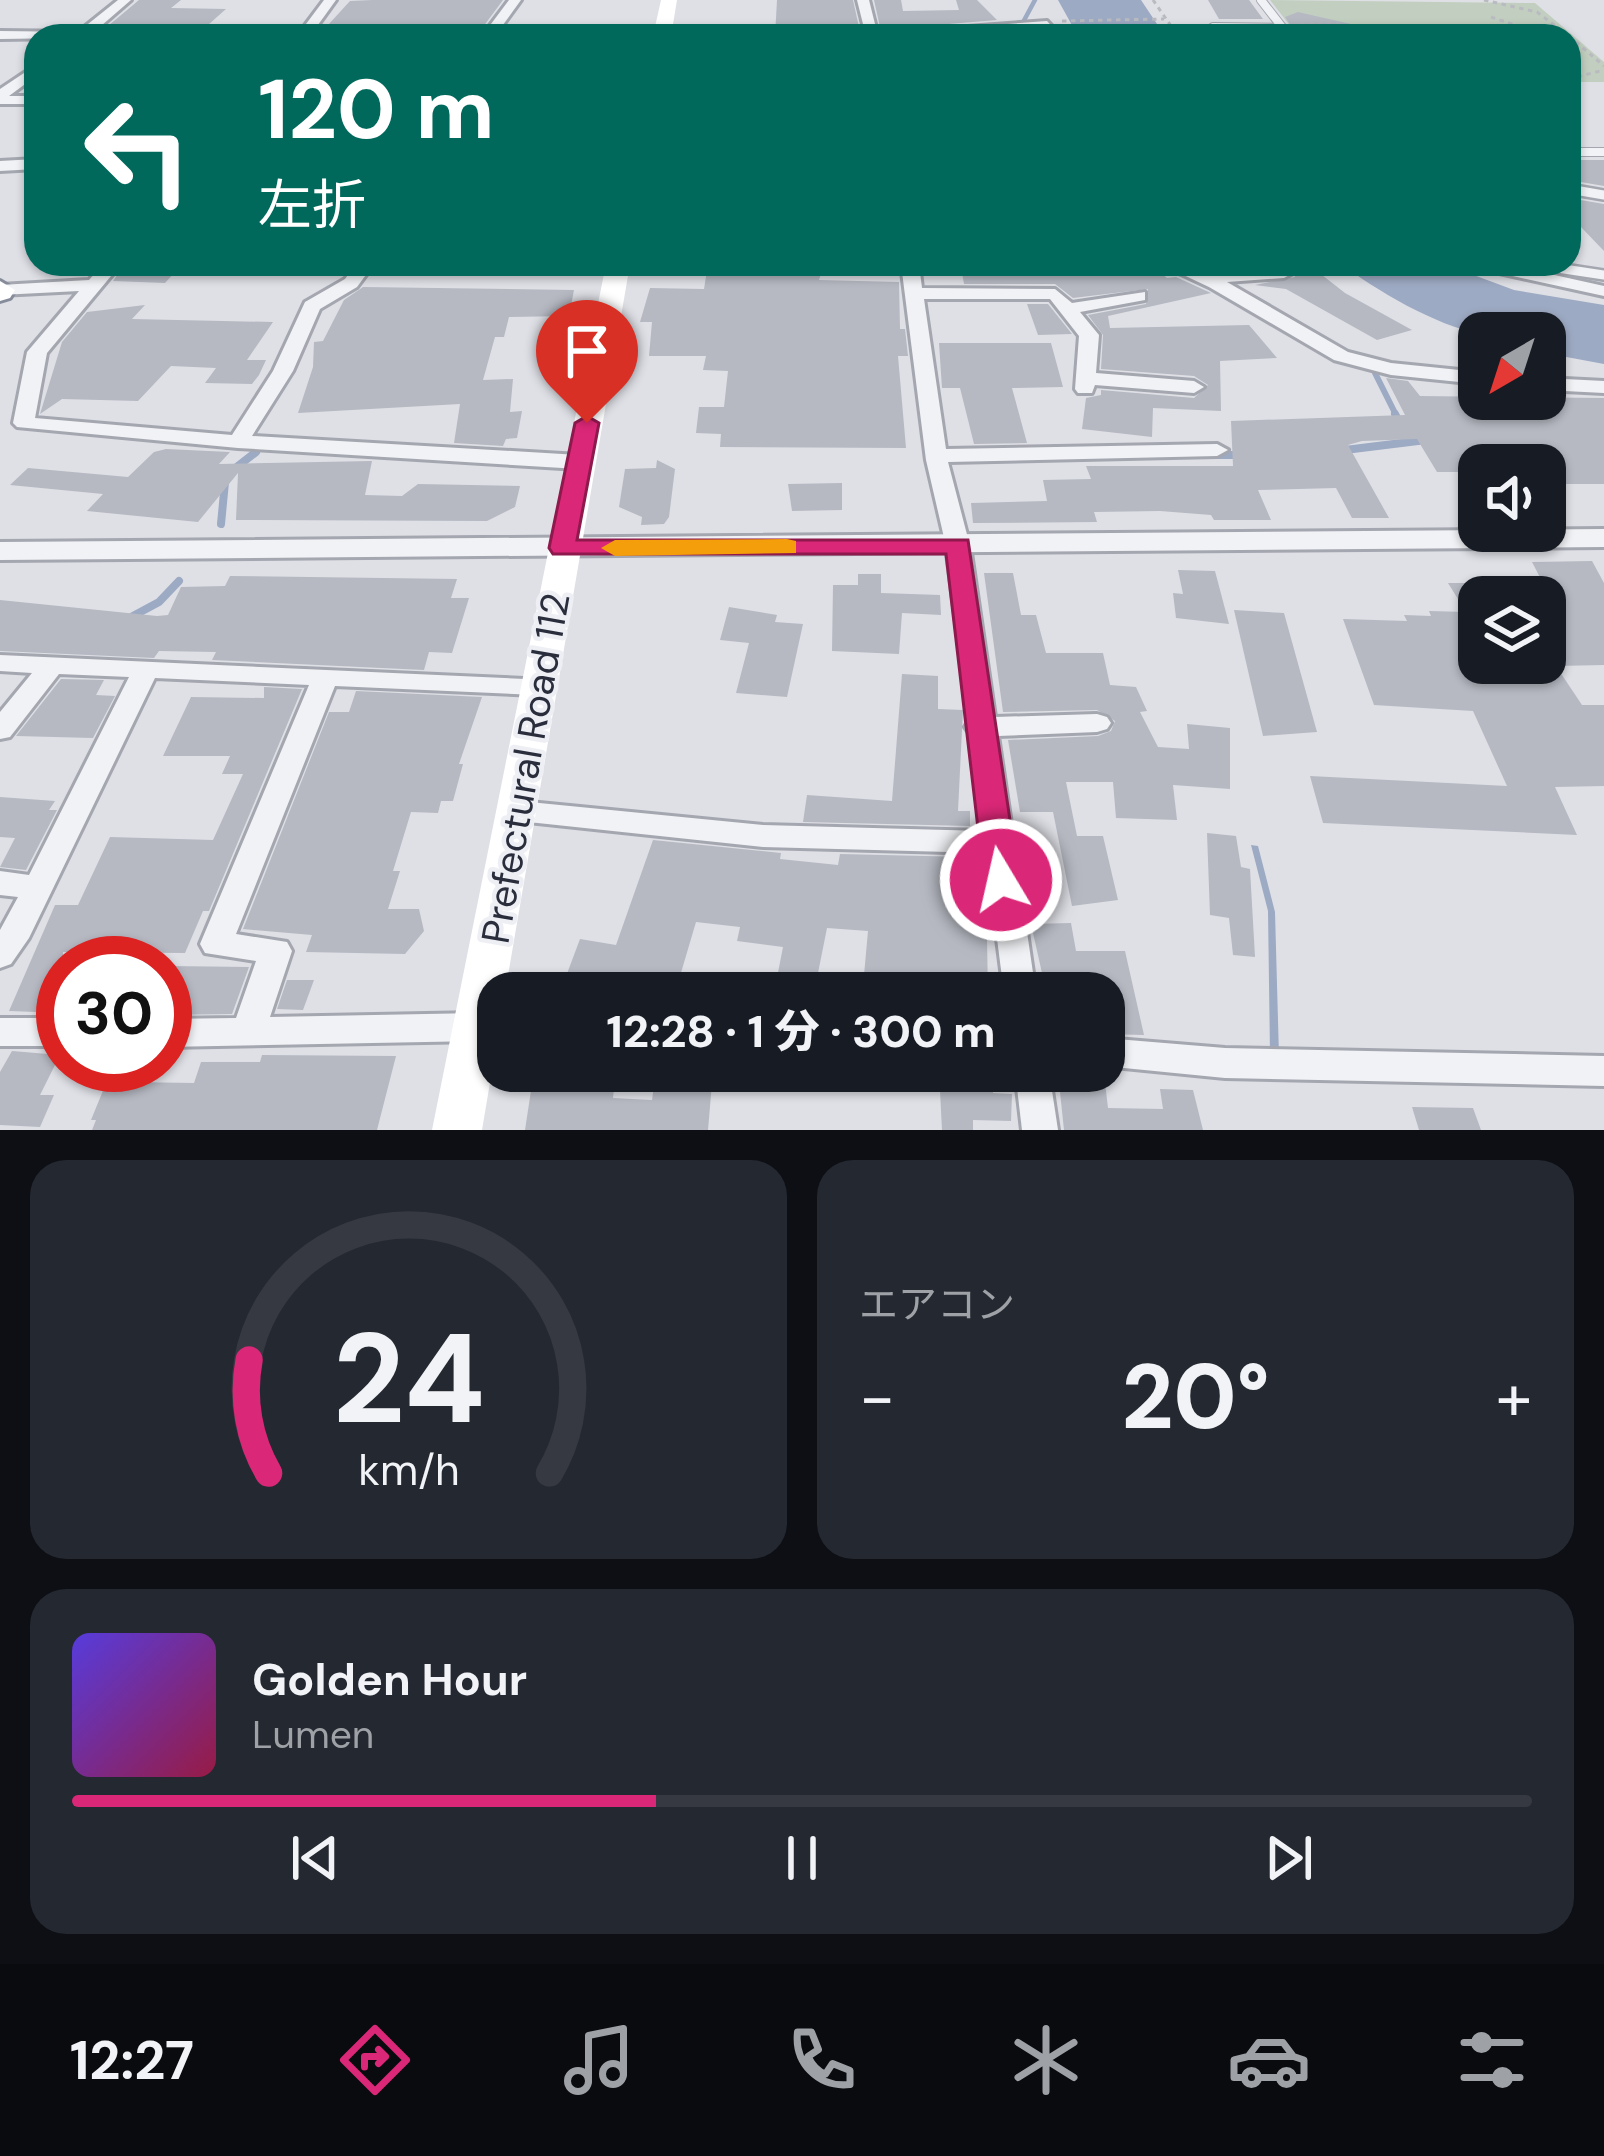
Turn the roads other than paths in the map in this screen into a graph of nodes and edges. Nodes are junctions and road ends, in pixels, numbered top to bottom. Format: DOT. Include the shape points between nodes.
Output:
graph roads {
  1 [pos="125,0"];
  2 [pos="95,24"];
  3 [pos="24,79"];
  4 [pos="0,98"];
  5 [pos="102,276"];
  6 [pos="356,276"];
  7 [pos="617,276"];
  8 [pos="912,276"];
  9 [pos="1206,276"];
  10 [pos="1241,276"];
  11 [pos="1536,276"];
  12 [pos="1212,278"];
  13 [pos="94,285"];
  14 [pos="0,291"];
  15 [pos="1604,291"];
  16 [pos="914,293"];
  17 [pos="1139,296"];
  18 [pos="1068,309"];
  19 [pos="1458,376"];
  20 [pos="1566,384"];
  21 [pos="1194,387"];
  22 [pos="1604,387"];
  23 [pos="0,421"];
  24 [pos="24,423"];
  25 [pos="238,442"];
  26 [pos="1217,451"];
  27 [pos="936,453"];
  28 [pos="579,462"];
  29 [pos="1604,538"];
  30 [pos="958,546"];
  31 [pos="562,548"];
  32 [pos="0,551"];
  33 [pos="0,663"];
  34 [pos="51,666"];
  35 [pos="146,670"];
  36 [pos="326,679"];
  37 [pos="536,686"];
  38 [pos="1097,722"];
  39 [pos="979,727"];
  40 [pos="0,730"];
  41 [pos="518,811"];
  42 [pos="995,842"];
  43 [pos="0,883"];
  44 [pos="39,888"];
  45 [pos="0,956"];
  46 [pos="500,972"];
  47 [pos="1017,972"];
  48 [pos="477,1005"];
  49 [pos="0,1032"];
  50 [pos="36,1032"];
  51 [pos="192,1033"];
  52 [pos="248,1033"];
  53 [pos="1125,1054"];
  54 [pos="477,1068"];
  55 [pos="1604,1071"];
  56 [pos="1035,1092"];
  57 [pos="458,1130"];
  58 [pos="1040,1130"];
  1 -- 2 [label="street"];
  3 -- 4 [label="street"];
  5 -- 13 [label="street"];
  6 -- 25 [label="street" via="312,306"];
  7 -- 28 [label="main road, Prefectural Road 112"];
  8 -- 16 [label="street"];
  9 -- 12 [label="street"];
  10 -- 12 [label="street"];
  11 -- 15 [label="street"];
  12 -- 19 [label="street" via="1340,356"];
  13 -- 14 [label="street"];
  13 -- 24 [label="street" via="37,352"];
  16 -- 18 [label="street" via="1055,294"];
  16 -- 27 [label="street"];
  17 -- 18 [label="street"];
  18 -- 21 [label="street" via="1089,335 1086,384"];
  20 -- 22 [label="street"];
  23 -- 24 [label="street"];
  24 -- 25 [label="street"];
  25 -- 28 [label="street"];
  26 -- 27 [label="street"];
  27 -- 30 [label="street"];
  28 -- 31 [label="main road, Prefectural Road 112"];
  29 -- 30 [label="street"];
  30 -- 31 [label="street"];
  30 -- 39 [label="street"];
  31 -- 32 [label="street"];
  31 -- 37 [label="main road, Prefectural Road 112"];
  33 -- 34 [label="street"];
  34 -- 35 [label="street"];
  34 -- 40 [label="street"];
  35 -- 36 [label="street"];
  35 -- 44 [label="street"];
  36 -- 37 [label="street"];
  36 -- 52 [label="street" via="217,944 276,951"];
  37 -- 41 [label="main road, Prefectural Road 112"];
  38 -- 39 [label="street"];
  39 -- 42 [label="street"];
  41 -- 42 [label="street" via="763,836"];
  41 -- 46 [label="main road, Prefectural Road 112"];
  42 -- 47 [label="street"];
  43 -- 44 [label="street"];
  44 -- 45 [label="street"];
  48 -- 52 [label="street"];
  49 -- 50 [label="street"];
  51 -- 52 [label="street"];
  53 -- 55 [label="street"];
  54 -- 57 [label="main road, Prefectural Road 112"];
  56 -- 58 [label="street"];
}
